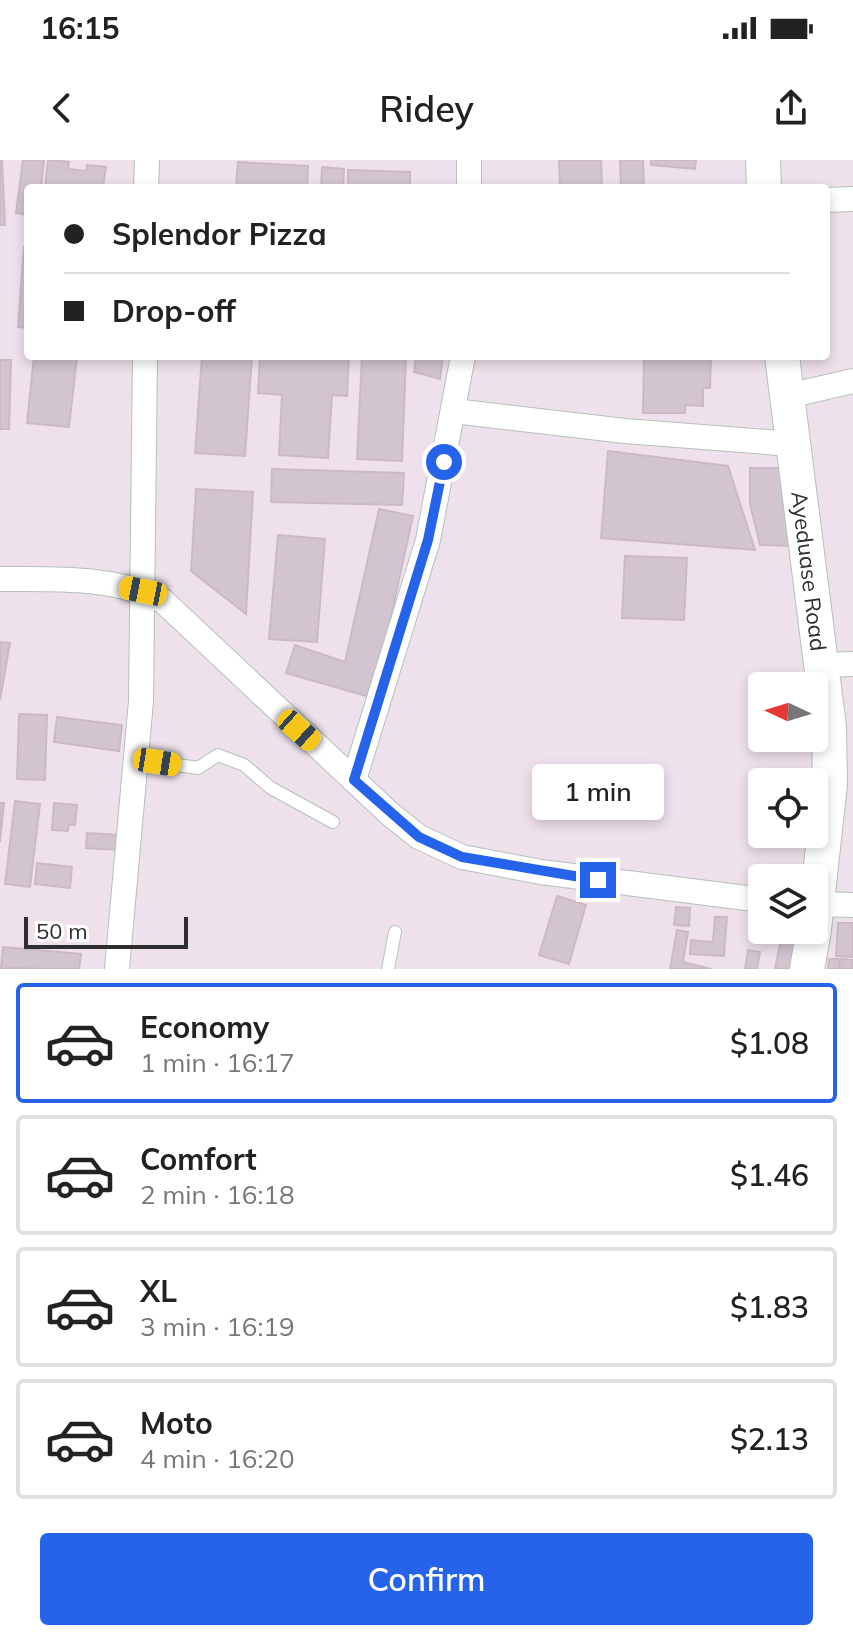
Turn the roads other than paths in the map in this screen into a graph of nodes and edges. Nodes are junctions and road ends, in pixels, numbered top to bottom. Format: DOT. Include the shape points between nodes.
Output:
graph roads {
  1 [pos="147,160"];
  2 [pos="469,160"];
  3 [pos="763,160"];
  4 [pos="146,184"];
  5 [pos="469,184"];
  6 [pos="764,184"];
  7 [pos="853,199"];
  8 [pos="830,200"];
  9 [pos="145,360"];
  10 [pos="462,360"];
  11 [pos="783,360"];
  12 [pos="853,381"];
  13 [pos="788,396"];
  14 [pos="454,411"];
  15 [pos="793,444"];
  16 [pos="0,579"];
  17 [pos="143,591"];
  18 [pos="837,665"];
  19 [pos="137,759"];
  20 [pos="354,780"];
  21 [pos="333,822"];
  22 [pos="821,864"];
  23 [pos="748,898"];
  24 [pos="853,905"];
  25 [pos="828,913"];
  26 [pos="395,932"];
  27 [pos="811,944"];
  28 [pos="117,969"];
  29 [pos="388,969"];
  30 [pos="807,969"];
  1 -- 4 [label="street"];
  2 -- 5 [label="street"];
  3 -- 6 [label="street"];
  7 -- 8 [label="street"];
  9 -- 17 [label="street"];
  10 -- 14 [label="street"];
  11 -- 13 [label="street, Ayeduase Road"];
  12 -- 13 [label="street"];
  13 -- 15 [label="street, Ayeduase Road"];
  14 -- 15 [label="street"];
  14 -- 20 [label="street" via="428,540"];
  15 -- 18 [label="street, Ayeduase Road"];
  16 -- 17 [label="street" via="91,581"];
  17 -- 19 [label="street"];
  17 -- 20 [label="street" via="163,601"];
  18 -- 22 [label="street, Ayeduase Road"];
  19 -- 21 [label="lane" via="198,768 218,755 230,757 271,788"];
  19 -- 28 [label="street"];
  20 -- 23 [label="street" via="419,837 462,857"];
  24 -- 25 [label="street"];
  26 -- 29 [label="lane"];
  27 -- 30 [label="street, Ayeduase Road"];
}
